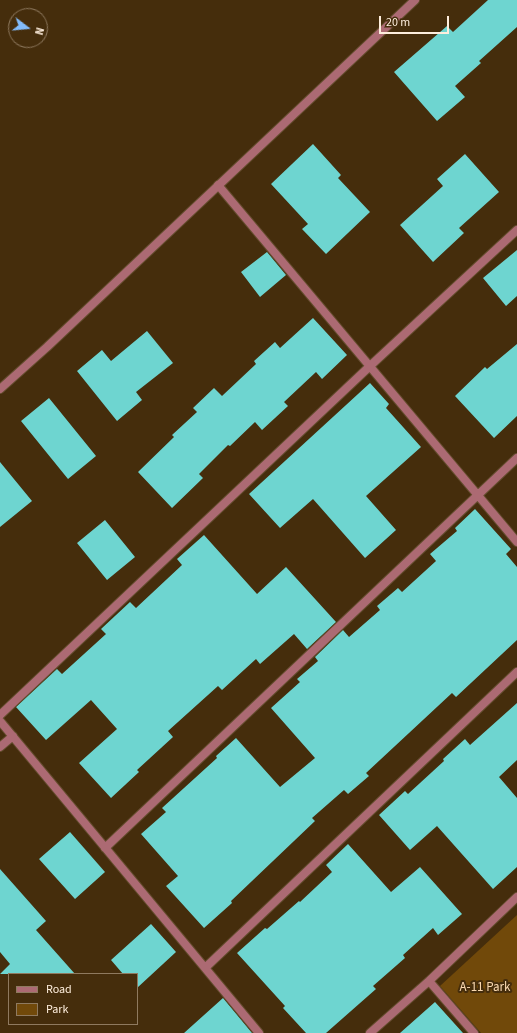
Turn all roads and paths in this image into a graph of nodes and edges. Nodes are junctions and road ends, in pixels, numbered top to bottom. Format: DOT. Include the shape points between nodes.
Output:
graph roads {
  1 [pos="415,0"];
  2 [pos="218,185"];
  3 [pos="517,230"];
  4 [pos="370,366"];
  5 [pos="0,389"];
  6 [pos="517,458"];
  7 [pos="478,495"];
  8 [pos="517,542"];
  9 [pos="517,672"];
  10 [pos="0,715"];
  11 [pos="0,721"];
  12 [pos="13,736"];
  13 [pos="0,747"];
  14 [pos="105,848"];
  15 [pos="517,897"];
  16 [pos="205,968"];
  17 [pos="429,981"];
  18 [pos="259,1033"];
  19 [pos="370,1033"];
  20 [pos="474,1033"];
  1 -- 2 [label="street"];
  2 -- 4 [label="street"];
  2 -- 5 [label="street" via="48,347"];
  3 -- 4 [label="street"];
  4 -- 7 [label="street"];
  4 -- 10 [label="street"];
  6 -- 7 [label="street"];
  7 -- 8 [label="street"];
  7 -- 14 [label="street"];
  9 -- 16 [label="street"];
  11 -- 12 [label="street"];
  12 -- 13 [label="street"];
  12 -- 14 [label="street"];
  14 -- 16 [label="street"];
  15 -- 17 [label="street"];
  16 -- 18 [label="street"];
  17 -- 19 [label="street"];
  17 -- 20 [label="street"];
}
